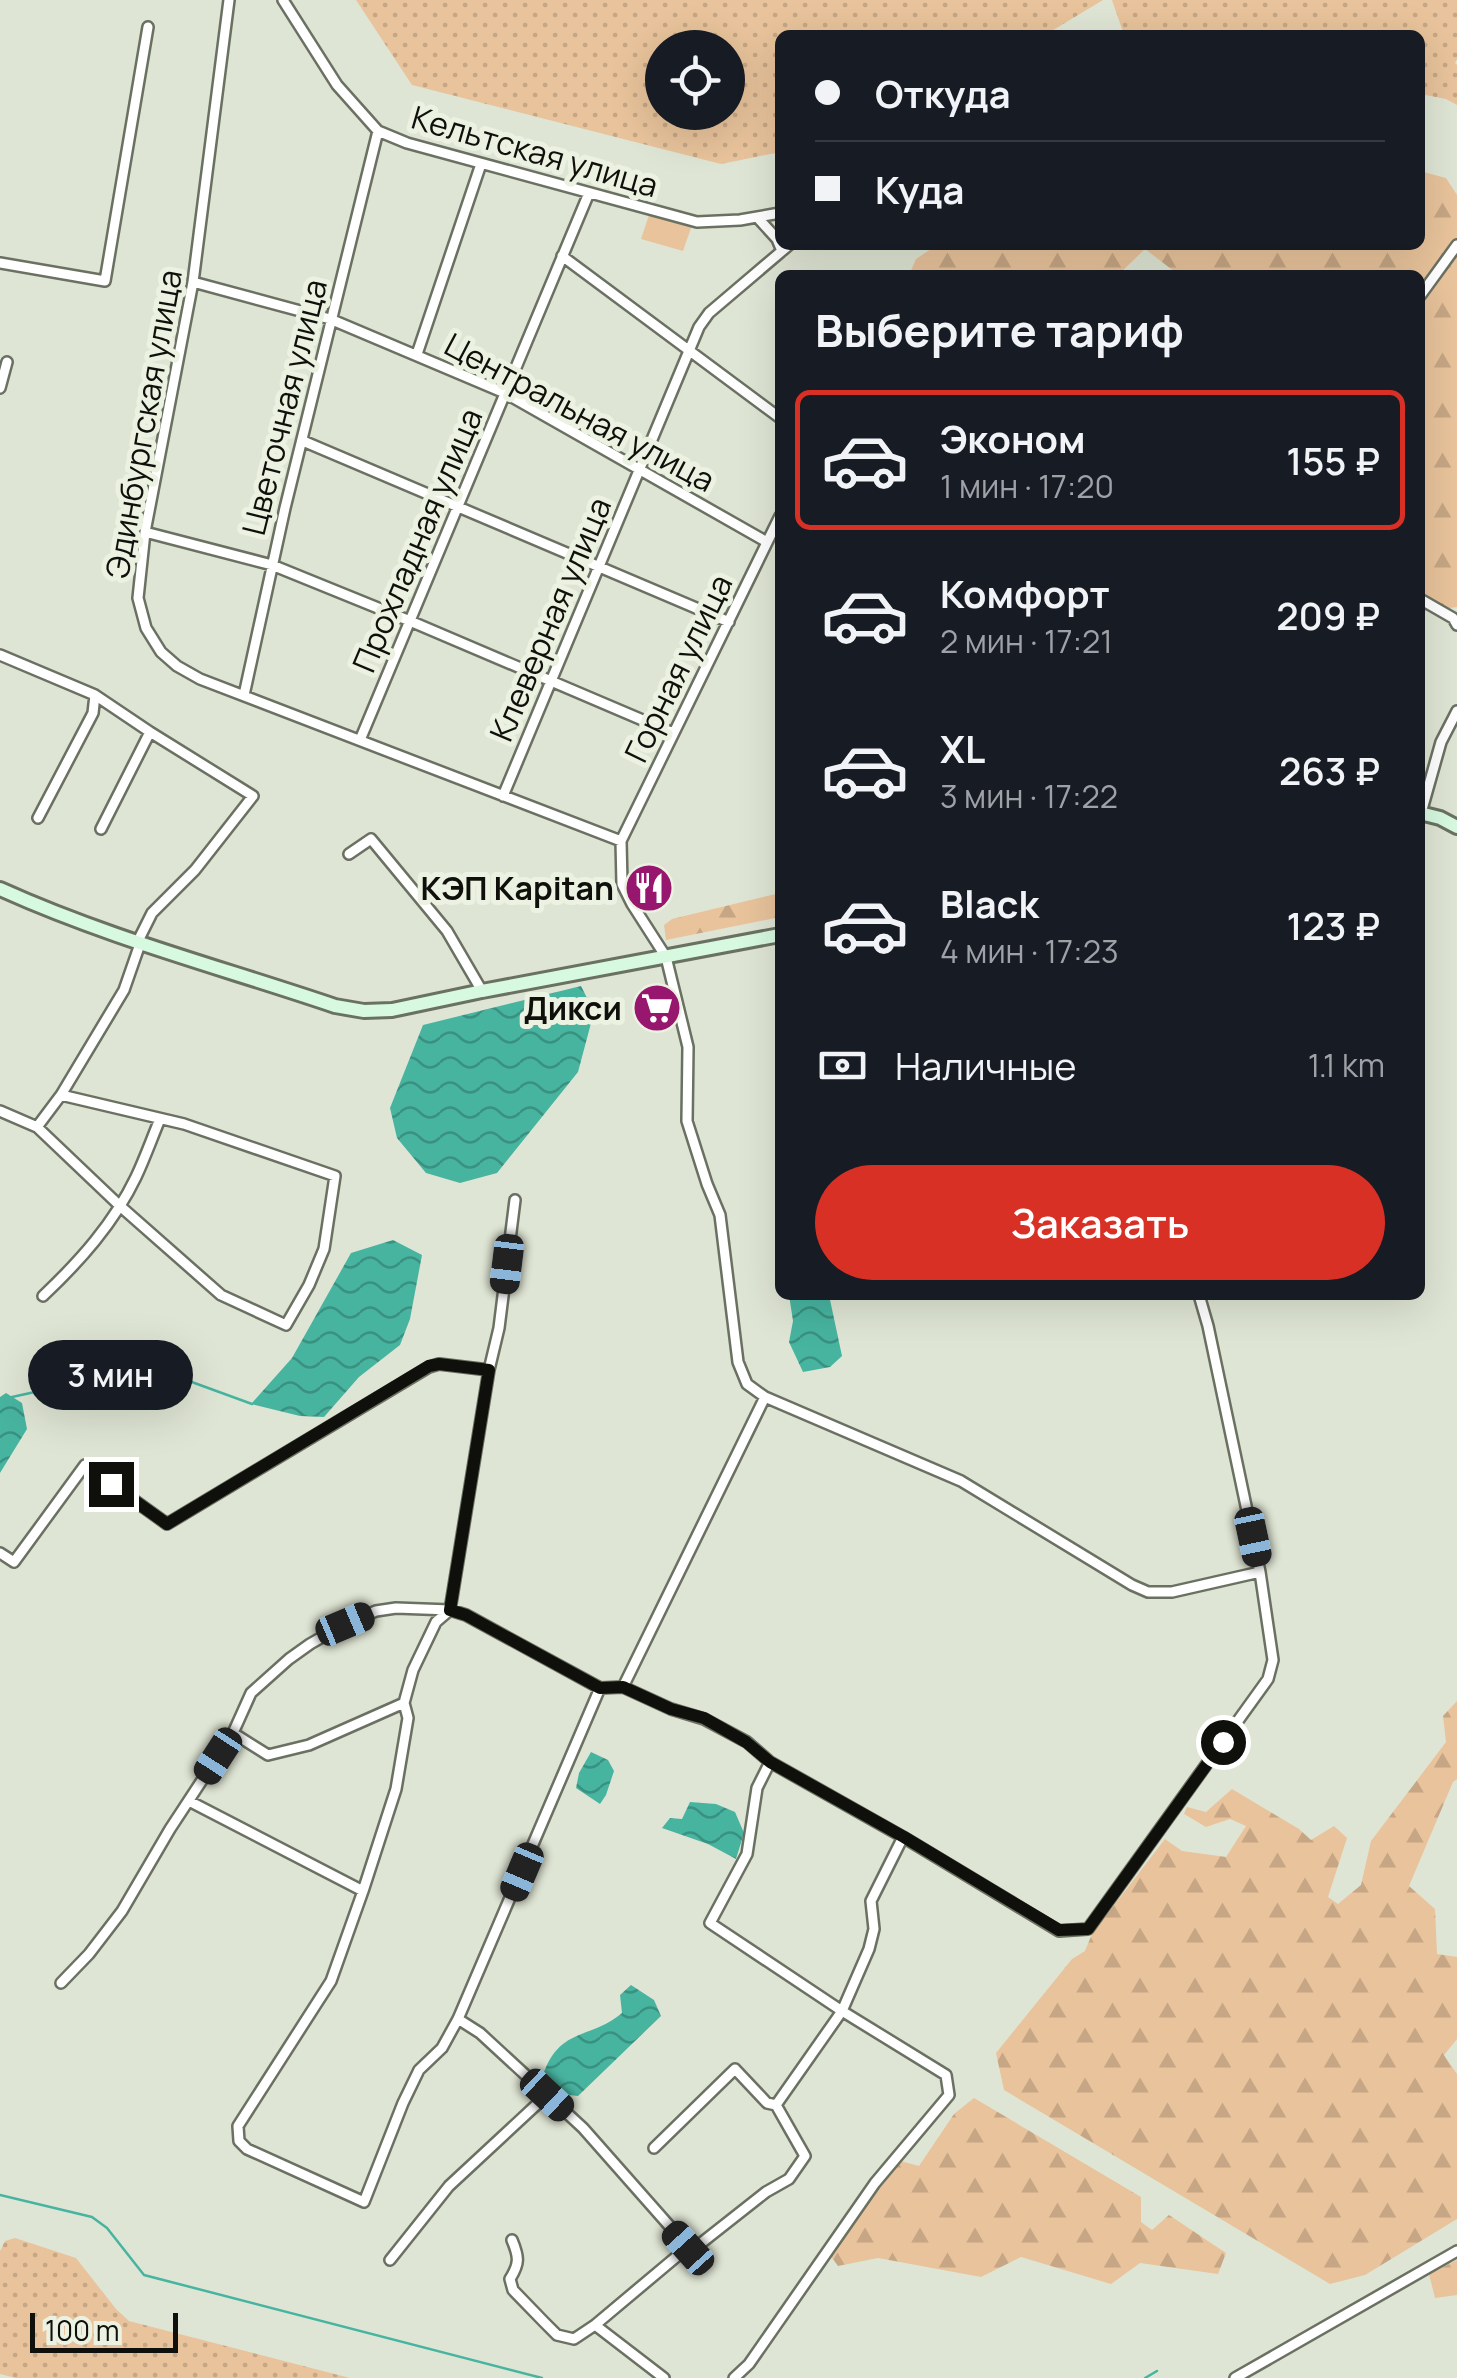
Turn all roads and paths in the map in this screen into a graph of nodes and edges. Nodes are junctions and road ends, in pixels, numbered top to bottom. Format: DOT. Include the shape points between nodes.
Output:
graph roads {
  1 [pos="228,0"];
  2 [pos="283,0"];
  3 [pos="148,28"];
  4 [pos="378,130"];
  5 [pos="481,164"];
  6 [pos="589,194"];
  7 [pos="775,215"];
  8 [pos="756,218"];
  9 [pos="775,237"];
  10 [pos="1457,245"];
  11 [pos="783,250"];
  12 [pos="562,256"];
  13 [pos="0,264"];
  14 [pos="194,282"];
  15 [pos="1425,289"];
  16 [pos="330,318"];
  17 [pos="690,350"];
  18 [pos="417,354"];
  19 [pos="7,362"];
  20 [pos="0,388"];
  21 [pos="506,393"];
  22 [pos="775,414"];
  23 [pos="303,441"];
  24 [pos="639,469"];
  25 [pos="458,507"];
  26 [pos="775,526"];
  27 [pos="145,532"];
  28 [pos="767,542"];
  29 [pos="272,565"];
  30 [pos="600,566"];
  31 [pos="1425,601"];
  32 [pos="410,621"];
  33 [pos="729,622"];
  34 [pos="1457,626"];
  35 [pos="0,656"];
  36 [pos="551,680"];
  37 [pos="95,695"];
  38 [pos="244,696"];
  39 [pos="1457,712"];
  40 [pos="150,732"];
  41 [pos="673,733"];
  42 [pos="360,740"];
  43 [pos="503,796"];
  44 [pos="1425,796"];
  45 [pos="1425,814"];
  46 [pos="38,818"];
  47 [pos="1457,827"];
  48 [pos="101,829"];
  49 [pos="622,841"];
  50 [pos="349,854"];
  51 [pos="0,889"];
  52 [pos="775,937"];
  53 [pos="139,943"];
  54 [pos="666,957"];
  55 [pos="482,990"];
  56 [pos="62,1095"];
  57 [pos="0,1111"];
  58 [pos="160,1118"];
  59 [pos="37,1127"];
  60 [pos="516,1200"];
  61 [pos="120,1206"];
  62 [pos="44,1296"];
  63 [pos="1200,1300"];
  64 [pos="489,1370"];
  65 [pos="766,1397"];
  66 [pos="0,1553"];
  67 [pos="1260,1572"];
  68 [pos="450,1610"];
  69 [pos="623,1687"];
  70 [pos="600,1688"];
  71 [pos="404,1703"];
  72 [pos="232,1733"];
  73 [pos="770,1762"];
  74 [pos="189,1800"];
  75 [pos="904,1837"];
  76 [pos="364,1891"];
  77 [pos="61,1983"];
  78 [pos="842,2011"];
  79 [pos="458,2018"];
  80 [pos="547,2095"];
  81 [pos="776,2105"];
  82 [pos="654,2148"];
  83 [pos="512,2240"];
  84 [pos="688,2248"];
  85 [pos="1457,2251"];
  86 [pos="390,2260"];
  87 [pos="595,2326"];
  88 [pos="664,2378"];
  89 [pos="734,2378"];
  90 [pos="1235,2378"];
  1 -- 14 [label="street, Эдинбургская улица"];
  2 -- 4 [label="street, Кельтская улица" via="337,86"];
  3 -- 13 [label="street" via="105,281"];
  4 -- 5 [label="street, Кельтская улица"];
  4 -- 16 [label="street, Цветочная улица"];
  5 -- 6 [label="street, Кельтская улица"];
  5 -- 18 [label="street"];
  6 -- 8 [label="street, Кельтская улица" via="697,222"];
  6 -- 12 [label="street, Прохладная улица"];
  7 -- 8 [label="street, Кельтская улица"];
  8 -- 9 [label="street"];
  10 -- 15 [label="street"];
  11 -- 17 [label="street, Клеверная улица" via="709,312"];
  12 -- 17 [label="street"];
  12 -- 21 [label="street, Прохладная улица"];
  14 -- 16 [label="street, Центральная улица"];
  14 -- 27 [label="street, Эдинбургская улица"];
  16 -- 18 [label="street, Центральная улица"];
  16 -- 23 [label="street, Цветочная улица"];
  17 -- 22 [label="street"];
  17 -- 24 [label="street, Клеверная улица"];
  18 -- 21 [label="street, Центральная улица"];
  19 -- 20 [label="street"];
  21 -- 24 [label="street, Центральная улица"];
  21 -- 25 [label="street, Прохладная улица"];
  23 -- 25 [label="street"];
  23 -- 29 [label="street, Цветочная улица"];
  24 -- 28 [label="street, Центральная улица"];
  24 -- 30 [label="street, Клеверная улица"];
  25 -- 30 [label="street"];
  25 -- 32 [label="street, Прохладная улица"];
  26 -- 28 [label="street, Горная улица"];
  27 -- 29 [label="street"];
  27 -- 38 [label="street, Эдинбургская улица" via="138,598 146,628 177,666"];
  28 -- 33 [label="street, Горная улица"];
  29 -- 32 [label="street"];
  29 -- 38 [label="street, Цветочная улица"];
  30 -- 33 [label="street"];
  30 -- 36 [label="street, Клеверная улица"];
  31 -- 34 [label="street"];
  32 -- 36 [label="street"];
  32 -- 42 [label="street, Прохладная улица"];
  33 -- 41 [label="street, Горная улица"];
  35 -- 37 [label="street"];
  36 -- 41 [label="street"];
  36 -- 43 [label="street, Клеверная улица"];
  37 -- 40 [label="street"];
  37 -- 46 [label="street"];
  38 -- 42 [label="street, Эдинбургская улица"];
  39 -- 44 [label="street"];
  40 -- 48 [label="street"];
  40 -- 53 [label="street" via="254,796 152,913"];
  41 -- 49 [label="street, Горная улица"];
  42 -- 43 [label="street, Эдинбургская улица"];
  43 -- 49 [label="street, Эдинбургская улица"];
  45 -- 47 [label="street"];
  49 -- 54 [label="street" via="622,884"];
  50 -- 55 [label="street" via="370,838 447,931"];
  51 -- 53 [label="street"];
  52 -- 54 [label="street"];
  53 -- 55 [label="street" via="364,1011"];
  53 -- 56 [label="street" via="124,990"];
  54 -- 55 [label="street"];
  54 -- 65 [label="street" via="688,1047 687,1120 720,1215 738,1362 747,1384"];
  56 -- 58 [label="street"];
  56 -- 59 [label="street"];
  57 -- 59 [label="street"];
  58 -- 61 [label="street"];
  58 -- 61 [label="street" via="335,1176 324,1249 286,1326 221,1295"];
  59 -- 61 [label="street"];
  60 -- 64 [label="street"];
  61 -- 62 [label="street"];
  63 -- 67 [label="street"];
  64 -- 66 [label="street" via="429,1366 167,1524 85,1464 14,1562"];
  64 -- 68 [label="street"];
  65 -- 67 [label="street" via="961,1481 1148,1592"];
  65 -- 69 [label="street"];
  67 -- 75 [label="street" via="1273,1660 1268,1679 1088,1929 1059,1930"];
  68 -- 70 [label="street"];
  68 -- 71 [label="street" via="436,1622"];
  68 -- 72 [label="street" via="376,1610 322,1637 251,1693"];
  69 -- 70 [label="street"];
  69 -- 73 [label="street" via="704,1718"];
  70 -- 79 [label="street"];
  71 -- 72 [label="street" via="268,1755"];
  71 -- 76 [label="street" via="408,1718 396,1789"];
  72 -- 74 [label="street"];
  73 -- 75 [label="street"];
  73 -- 78 [label="street" via="758,1788 747,1854 710,1923"];
  74 -- 76 [label="street"];
  74 -- 77 [label="street" via="122,1910"];
  75 -- 78 [label="street" via="871,1900 874,1930"];
  76 -- 79 [label="street" via="331,1982 238,2126 239,2142 364,2202 418,2070 442,2048"];
  78 -- 81 [label="street"];
  78 -- 89 [label="street" via="946,2075 949,2095"];
  79 -- 80 [label="street"];
  80 -- 84 [label="street"];
  80 -- 86 [label="street" via="449,2186"];
  81 -- 82 [label="street" via="735,2069"];
  81 -- 84 [label="street" via="805,2156 789,2179"];
  83 -- 87 [label="street" via="519,2259 510,2279 513,2290 558,2335 574,2339"];
  84 -- 87 [label="street"];
  85 -- 90 [label="street"];
  87 -- 88 [label="street"];
}
